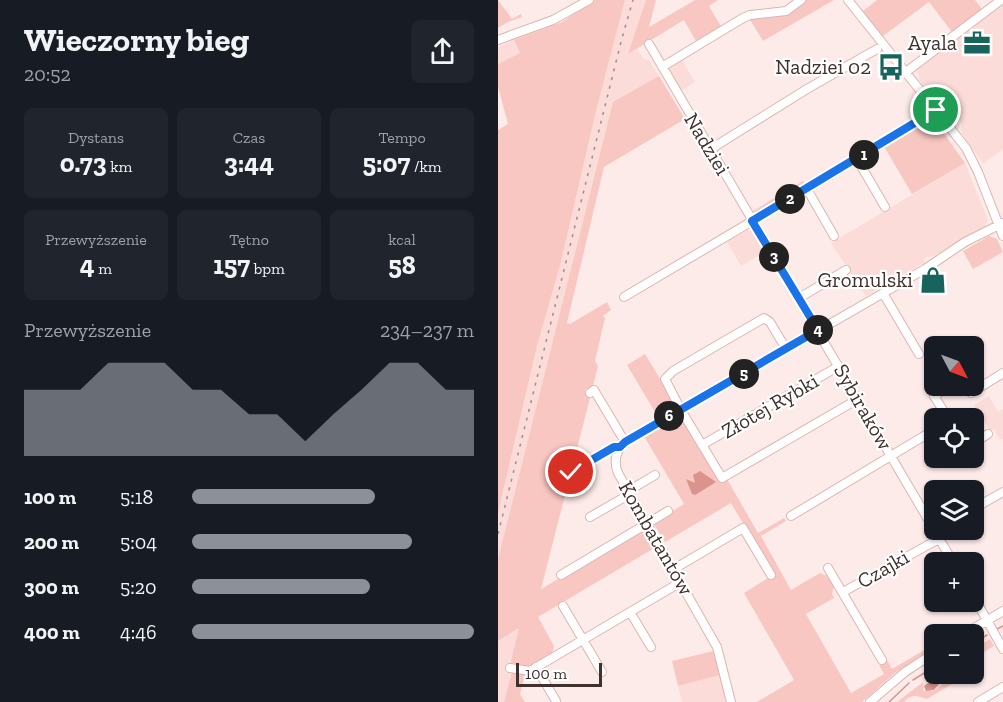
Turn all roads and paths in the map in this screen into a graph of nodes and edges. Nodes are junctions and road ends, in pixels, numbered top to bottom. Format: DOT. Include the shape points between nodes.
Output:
graph roads {
  1 [pos="589,0"];
  2 [pos="801,0"];
  3 [pos="848,0"];
  4 [pos="1001,0"];
  5 [pos="498,40"];
  6 [pos="649,44"];
  7 [pos="877,49"];
  8 [pos="662,67"];
  9 [pos="906,72"];
  10 [pos="936,110"];
  11 [pos="714,147"];
  12 [pos="857,159"];
  13 [pos="807,189"];
  14 [pos="885,207"];
  15 [pos="752,221"];
  16 [pos="1001,224"];
  17 [pos="834,236"];
  18 [pos="1003,236"];
  19 [pos="846,270"];
  20 [pos="883,293"];
  21 [pos="624,297"];
  22 [pos="799,298"];
  23 [pos="818,330"];
  24 [pos="786,349"];
  25 [pos="920,354"];
  26 [pos="839,366"];
  27 [pos="1003,374"];
  28 [pos="984,385"];
  29 [pos="590,393"];
  30 [pos="934,396"];
  31 [pos="858,399"];
  32 [pos="944,408"];
  33 [pos="681,410"];
  34 [pos="988,434"];
  35 [pos="924,436"];
  36 [pos="984,437"];
  37 [pos="623,445"];
  38 [pos="702,446"];
  39 [pos="892,456"];
  40 [pos="571,472"];
  41 [pos="655,475"];
  42 [pos="629,492"];
  43 [pos="1000,494"];
  44 [pos="984,503"];
  45 [pos="1003,504"];
  46 [pos="668,512"];
  47 [pos="924,512"];
  48 [pos="791,516"];
  49 [pos="590,517"];
  50 [pos="648,524"];
  51 [pos="935,540"];
  52 [pos="828,568"];
  53 [pos="674,569"];
  54 [pos="561,575"];
  55 [pos="771,575"];
  56 [pos="681,582"];
  57 [pos="843,592"];
  58 [pos="563,606"];
  59 [pos="1003,611"];
  60 [pos="630,612"];
  61 [pos="982,612"];
  62 [pos="987,620"];
  63 [pos="980,624"];
  64 [pos="583,639"];
  65 [pos="651,647"];
  66 [pos="1003,649"];
  67 [pos="924,659"];
  68 [pos="882,660"];
  69 [pos="536,667"];
  70 [pos="510,668"];
  71 [pos="602,672"];
  72 [pos="1003,687"];
  73 [pos="556,701"];
  74 [pos="730,702"];
  75 [pos="870,702"];
  76 [pos="978,702"];
  1 -- 5 [label="street" via="554,20"];
  2 -- 8 [label="street" via="786,11 743,18"];
  3 -- 9 [label="street"];
  4 -- 9 [label="street"];
  6 -- 8 [label="street, Nadziei"];
  7 -- 11 [label="street"];
  8 -- 15 [label="street, Nadziei"];
  9 -- 10 [label="street"];
  10 -- 12 [label="street"];
  10 -- 16 [label="street" via="972,159"];
  12 -- 13 [label="street"];
  12 -- 14 [label="street"];
  13 -- 15 [label="street"];
  13 -- 17 [label="street"];
  15 -- 21 [label="street"];
  15 -- 22 [label="street, Sybiraków"];
  16 -- 18 [label="street"];
  16 -- 20 [label="street"];
  19 -- 22 [label="street"];
  20 -- 23 [label="street"];
  20 -- 25 [label="street"];
  22 -- 23 [label="street, Sybiraków"];
  23 -- 24 [label="street"];
  23 -- 26 [label="street, Sybiraków"];
  24 -- 33 [label="street"];
  24 -- 33 [label="street" via="764,318 666,377 664,380"];
  26 -- 31 [label="street, Sybiraków"];
  26 -- 38 [label="street, Złotej Rybki"];
  27 -- 28 [label="street"];
  29 -- 37 [label="street" via="594,390"];
  30 -- 32 [label="street"];
  31 -- 38 [label="street" via="724,478"];
  31 -- 39 [label="street, Sybiraków"];
  33 -- 37 [label="street"];
  33 -- 38 [label="street"];
  34 -- 36 [label="street"];
  35 -- 39 [label="street"];
  37 -- 40 [label="street"];
  37 -- 42 [label="street, Kombatantów" via="616,458 616,469"];
  39 -- 47 [label="street, Sybiraków"];
  39 -- 48 [label="street"];
  41 -- 42 [label="street"];
  42 -- 49 [label="street"];
  42 -- 50 [label="street, Kombatantów"];
  43 -- 44 [label="street"];
  43 -- 45 [label="street"];
  46 -- 50 [label="street"];
  50 -- 53 [label="street, Kombatantów"];
  50 -- 54 [label="street"];
  51 -- 57 [label="street, Czajki"];
  52 -- 57 [label="street"];
  53 -- 55 [label="street" via="743,528"];
  53 -- 56 [label="street, Kombatantów"];
  56 -- 60 [label="street"];
  56 -- 74 [label="street, Kombatantów" via="717,647"];
  57 -- 68 [label="street"];
  58 -- 64 [label="street"];
  59 -- 62 [label="street"];
  60 -- 64 [label="street"];
  60 -- 65 [label="street"];
  61 -- 62 [label="street"];
  62 -- 63 [label="street"];
  62 -- 66 [label="street"];
  64 -- 69 [label="street"];
  64 -- 71 [label="street"];
  67 -- 75 [label="street"];
  69 -- 70 [label="street" via="527,672"];
  69 -- 73 [label="street"];
  72 -- 76 [label="street"];
}
